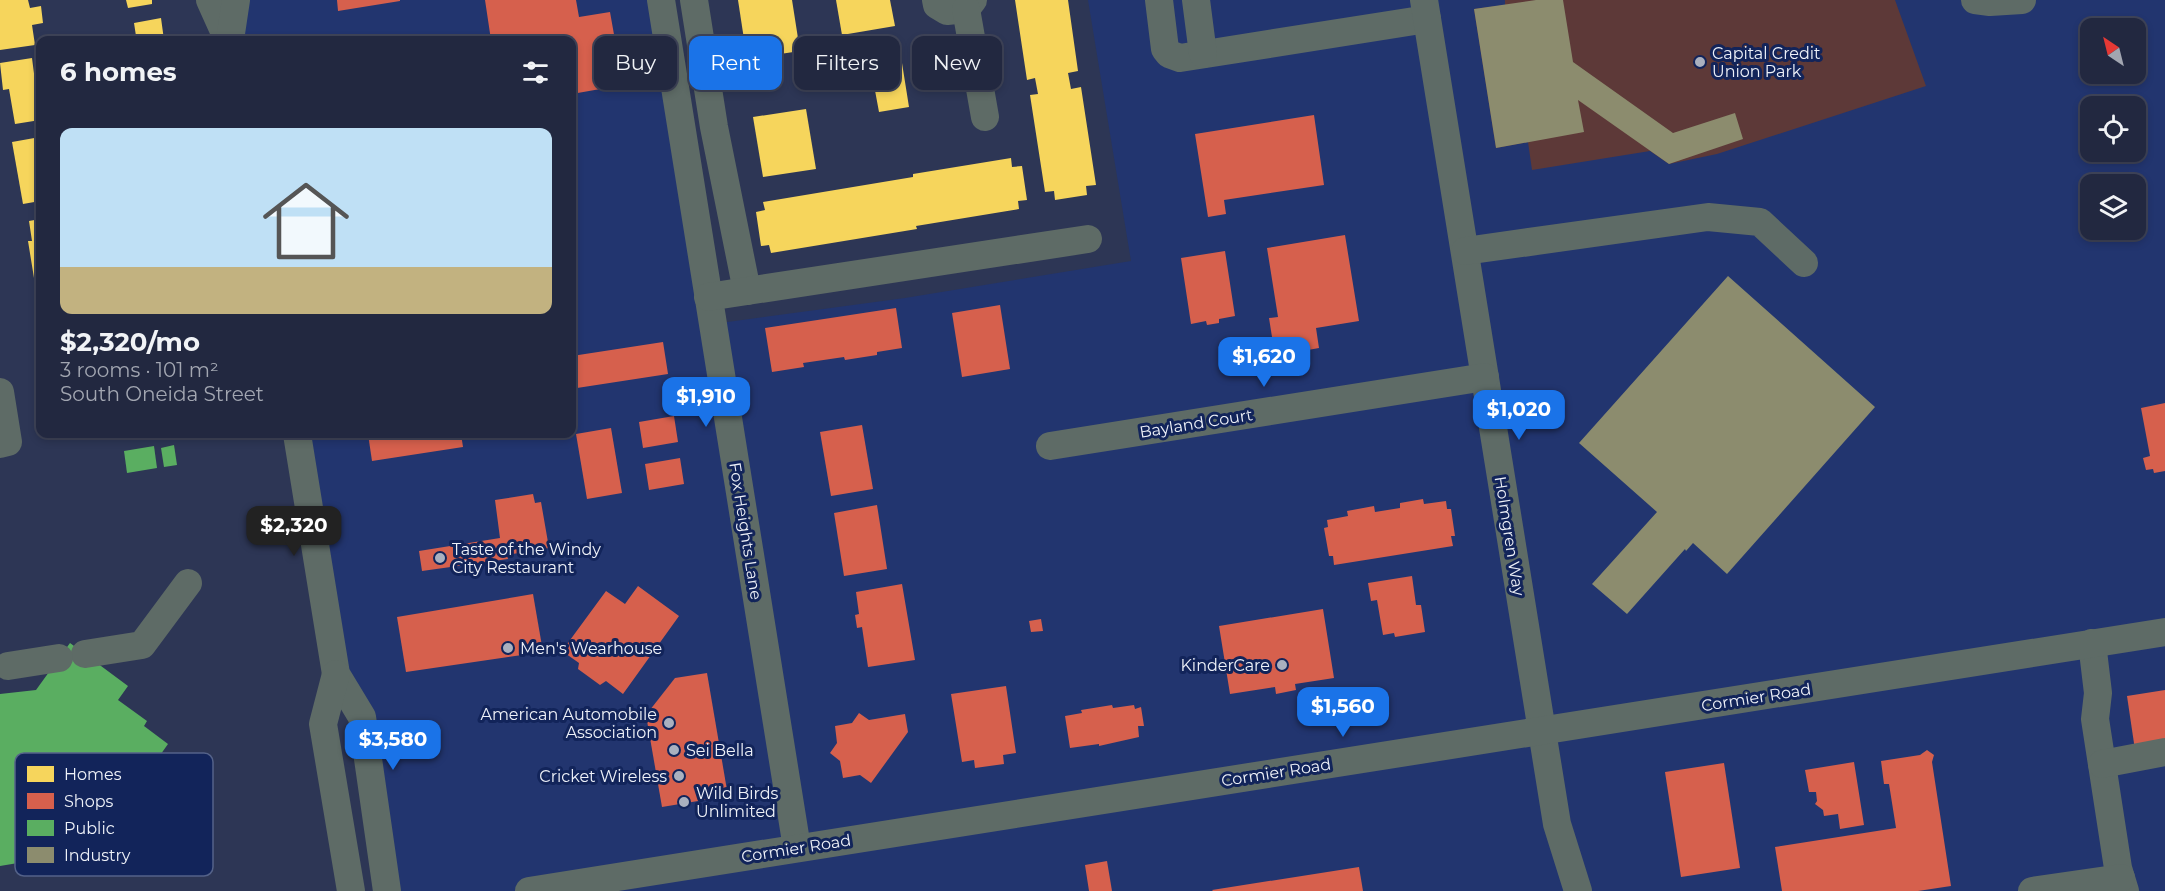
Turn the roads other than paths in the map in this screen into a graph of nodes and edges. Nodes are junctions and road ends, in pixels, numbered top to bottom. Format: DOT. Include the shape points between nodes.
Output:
graph roads {
  1 [pos="210,0"];
  2 [pos="236,0"];
  3 [pos="661,0"];
  4 [pos="694,0"];
  5 [pos="936,0"];
  6 [pos="1159,0"];
  7 [pos="1196,0"];
  8 [pos="1975,0"];
  9 [pos="2022,0"];
  10 [pos="970,5"];
  11 [pos="1426,9"];
  12 [pos="227,36"];
  13 [pos="230,36"];
  14 [pos="1203,54"];
  15 [pos="985,117"];
  16 [pos="714,127"];
  17 [pos="682,133"];
  18 [pos="1088,239"];
  19 [pos="1465,251"];
  20 [pos="1804,264"];
  21 [pos="747,291"];
  22 [pos="708,297"];
  23 [pos="1485,377"];
  24 [pos="0,392"];
  25 [pos="298,438"];
  26 [pos="4,443"];
  27 [pos="1050,446"];
  28 [pos="188,583"];
  29 [pos="2165,632"];
  30 [pos="2092,643"];
  31 [pos="8,666"];
  32 [pos="336,674"];
  33 [pos="1542,730"];
  34 [pos="2165,752"];
  35 [pos="2102,764"];
  36 [pos="797,848"];
  37 [pos="2123,884"];
  38 [pos="351,891"];
  39 [pos="387,891"];
  40 [pos="529,891"];
  41 [pos="1578,891"];
  42 [pos="2032,891"];
  1 -- 12 [label="street"];
  2 -- 13 [label="street"];
  3 -- 17 [label="street, Fox Heights Lane"];
  4 -- 16 [label="street"];
  5 -- 10 [label="street" via="947,11"];
  6 -- 14 [label="street" via="1165,49 1169,54 1180,58"];
  7 -- 14 [label="street"];
  8 -- 9 [label="street"];
  10 -- 15 [label="street"];
  11 -- 14 [label="street"];
  11 -- 19 [label="street, Holmgren Way"];
  16 -- 17 [label="street"];
  16 -- 21 [label="street"];
  17 -- 22 [label="street, Fox Heights Lane"];
  18 -- 21 [label="street"];
  19 -- 20 [label="street" via="1708,217 1760,222"];
  19 -- 23 [label="street, Holmgren Way"];
  21 -- 22 [label="street"];
  22 -- 36 [label="street, Fox Heights Lane"];
  23 -- 27 [label="street, Bayland Court"];
  23 -- 33 [label="street, Holmgren Way"];
  24 -- 26 [label="street"];
  25 -- 32 [label="street"];
  28 -- 31 [label="street" via="142,645"];
  29 -- 30 [label="street, Cormier Road"];
  30 -- 33 [label="street, Cormier Road"];
  30 -- 35 [label="street" via="2098,693 2095,719"];
  32 -- 38 [label="street" via="323,724"];
  32 -- 39 [label="street" via="362,717"];
  33 -- 36 [label="street, Cormier Road"];
  33 -- 41 [label="street, Holmgren Way" via="1557,824"];
  34 -- 35 [label="street"];
  35 -- 37 [label="street"];
  36 -- 40 [label="street, Cormier Road"];
  37 -- 42 [label="street"];
}
